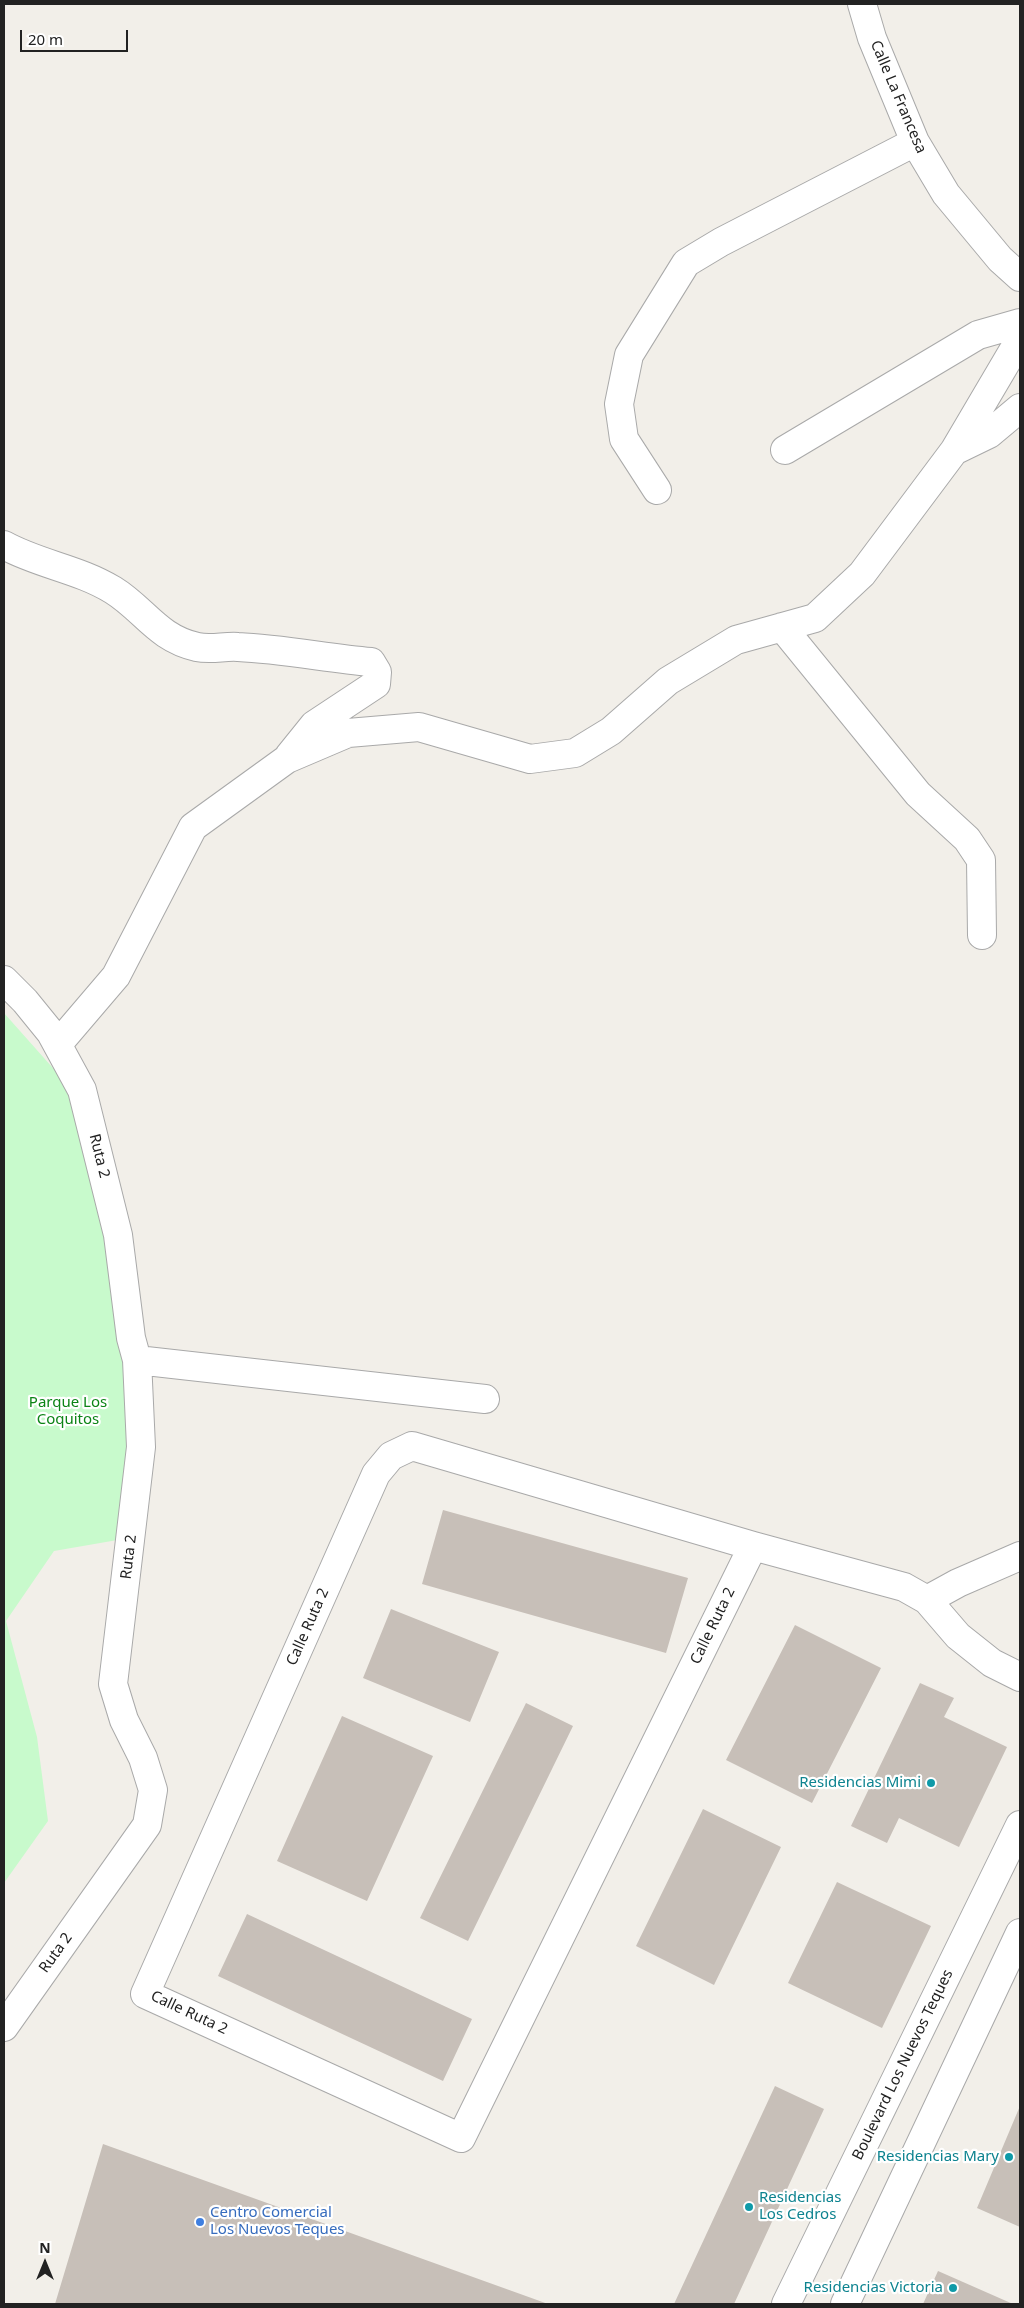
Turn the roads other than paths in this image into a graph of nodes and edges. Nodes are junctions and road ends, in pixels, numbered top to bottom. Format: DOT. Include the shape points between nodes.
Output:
graph roads {
  1 [pos="862,4"];
  2 [pos="915,142"];
  3 [pos="1020,277"];
  4 [pos="1020,323"];
  5 [pos="1020,339"];
  6 [pos="1020,408"];
  7 [pos="785,450"];
  8 [pos="954,451"];
  9 [pos="657,490"];
  10 [pos="4,545"];
  11 [pos="782,627"];
  12 [pos="286,760"];
  13 [pos="982,934"];
  14 [pos="4,980"];
  15 [pos="58,1044"];
  16 [pos="137,1360"];
  17 [pos="485,1399"];
  18 [pos="753,1546"];
  19 [pos="1020,1556"];
  20 [pos="916,1594"];
  21 [pos="1020,1677"];
  22 [pos="1020,1825"];
  23 [pos="1020,1933"];
  24 [pos="4,2028"];
  25 [pos="786,2304"];
  26 [pos="845,2304"];
  1 -- 2 [label="street, Calle La Francesa" via="872,38"];
  2 -- 3 [label="street, Calle La Francesa" via="946,194 1000,259"];
  2 -- 9 [label="street" via="686,263 629,355 619,404 624,439"];
  4 -- 7 [label="street" via="978,335"];
  5 -- 8 [label="street"];
  6 -- 8 [label="street" via="990,434"];
  8 -- 11 [label="street" via="862,574 815,618"];
  10 -- 12 [label="street" via="113,590 172,639 197,647 237,647 371,662 377,672 376,684 314,725"];
  11 -- 12 [label="street" via="736,640 676,676 611,732 576,754 530,760 419,727 348,733"];
  11 -- 13 [label="street" via="918,794 967,839 981,860"];
  12 -- 15 [label="street" via="193,827 116,976"];
  14 -- 15 [label="street, Ruta 2" via="25,1001"];
  15 -- 16 [label="street, Ruta 2" via="82,1090 98,1149 118,1235 129,1328"];
  16 -- 17 [label="street"];
  16 -- 24 [label="street, Ruta 2" via="142,1447 112,1684 153,1790 147,1825"];
  18 -- 18 [label="street, Calle Ruta 2" via="412,1446 391,1456 376,1474 145,1994 461,2138"];
  18 -- 20 [label="street, Calle Ruta 2"];
  19 -- 20 [label="street" via="958,1582"];
  20 -- 21 [label="street" via="958,1636 992,1663"];
  22 -- 25 [label="street, Boulevard Los Nuevos Teques"];
  23 -- 26 [label="street"];
}
